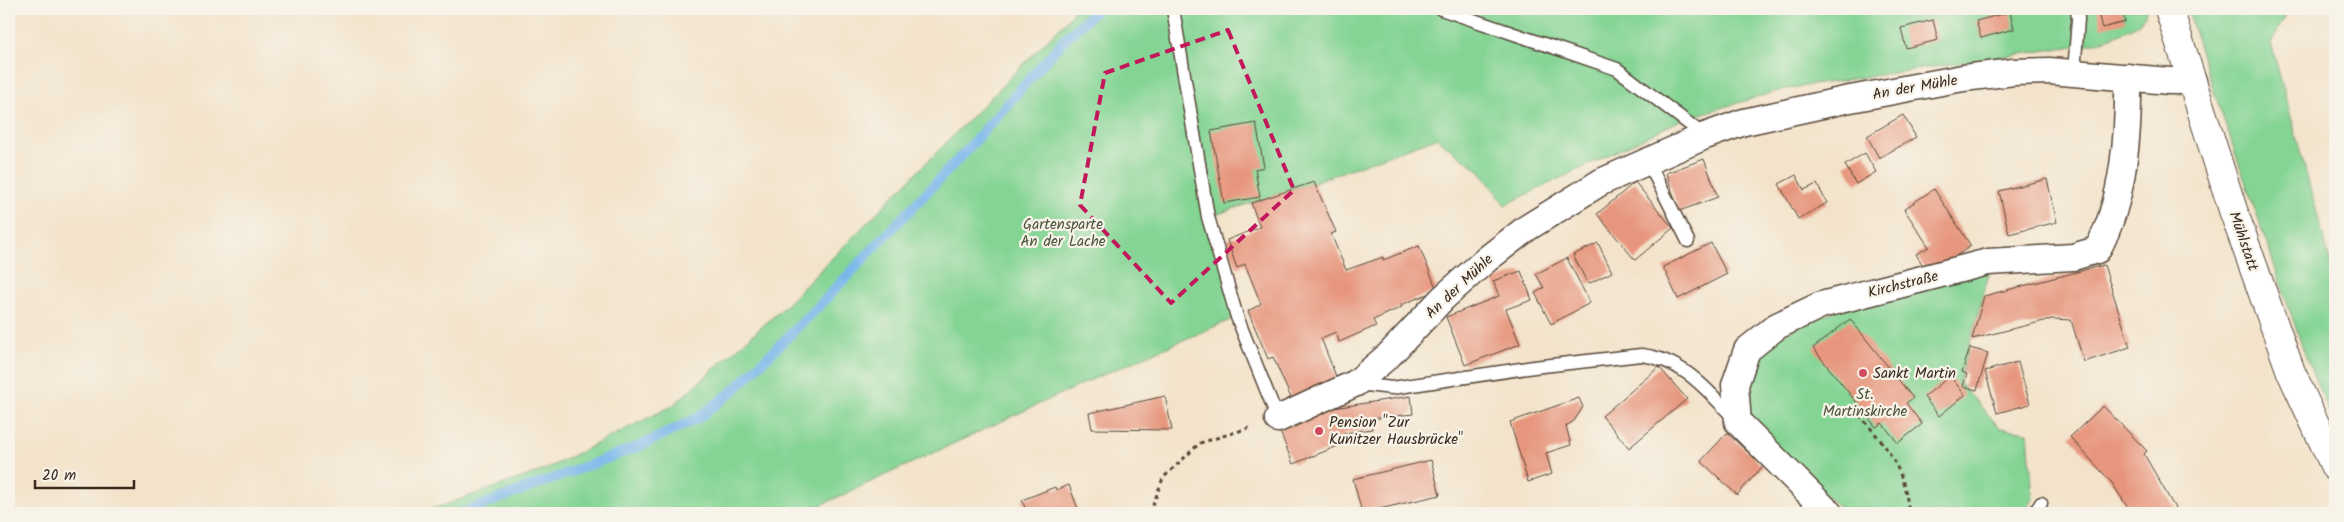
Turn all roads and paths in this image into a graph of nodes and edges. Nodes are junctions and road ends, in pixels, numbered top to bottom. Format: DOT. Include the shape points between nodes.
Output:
graph roads {
  1 [pos="1173,9"];
  2 [pos="1441,9"];
  3 [pos="2077,9"];
  4 [pos="2169,9"];
  5 [pos="2074,73"];
  6 [pos="2128,77"];
  7 [pos="2193,81"];
  8 [pos="1705,136"];
  9 [pos="1648,160"];
  10 [pos="1688,241"];
  11 [pos="1356,383"];
  12 [pos="1854,409"];
  13 [pos="1278,419"];
  14 [pos="1738,422"];
  15 [pos="2335,467"];
  16 [pos="1150,513"];
  17 [pos="1829,513"];
  18 [pos="1909,513"];
  1 -- 13 [label="lane" via="1208,217 1237,317"];
  2 -- 8 [label="lane" via="1617,69"];
  3 -- 5 [label="lane"];
  4 -- 7 [label="street, Mühlstatt"];
  5 -- 6 [label="street, An der Mühle"];
  5 -- 8 [label="street, An der Mühle" via="2014,72 1963,78 1744,122"];
  6 -- 7 [label="street, An der Mühle"];
  6 -- 14 [label="street, Kirchstraße" via="2128,114 2120,180 2106,234 2097,250 2073,257 1988,262 1821,306 1777,326 1747,350 1734,385"];
  7 -- 15 [label="street, Mühlstatt" via="2233,210 2291,372"];
  8 -- 9 [label="street, An der Mühle"];
  9 -- 10 [label="lane"];
  9 -- 11 [label="street, An der Mühle" via="1601,182 1526,228 1458,285 1389,355"];
  11 -- 13 [label="street, An der Mühle"];
  11 -- 14 [label="lane" via="1392,388 1641,355 1657,357 1679,366 1699,381"];
  12 -- 18 [label="path" via="1888,448 1904,486"];
  13 -- 16 [label="path" via="1200,443 1162,478"];
  14 -- 17 [label="street"];
}
